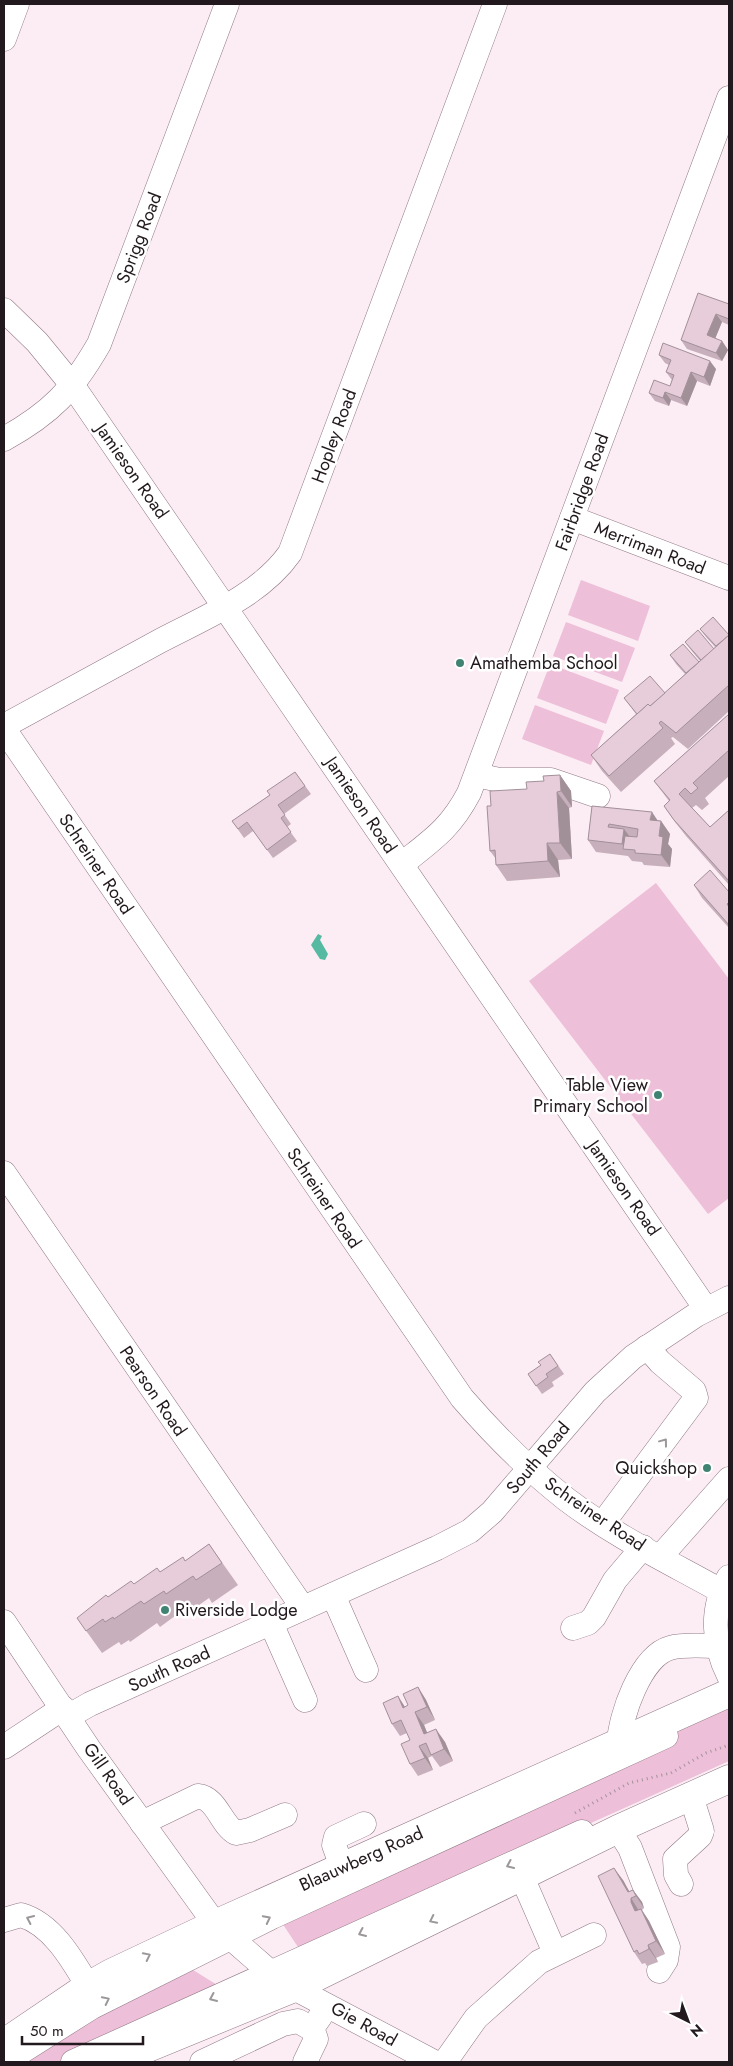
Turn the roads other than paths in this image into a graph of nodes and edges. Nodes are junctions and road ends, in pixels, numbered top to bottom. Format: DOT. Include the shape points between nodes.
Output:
graph roads {
  1 [pos="17,4"];
  2 [pos="227,4"];
  3 [pos="495,4"];
  4 [pos="4,39"];
  5 [pos="729,98"];
  6 [pos="4,310"];
  7 [pos="73,386"];
  8 [pos="4,439"];
  9 [pos="572,518"];
  10 [pos="729,578"];
  11 [pos="225,606"];
  12 [pos="4,727"];
  13 [pos="477,775"];
  14 [pos="598,796"];
  15 [pos="402,864"];
  16 [pos="4,1173"];
  17 [pos="729,1298"];
  18 [pos="706,1309"];
  19 [pos="647,1347"];
  20 [pos="530,1469"];
  21 [pos="729,1479"];
  22 [pos="603,1523"];
  23 [pos="652,1552"];
  24 [pos="725,1584"];
  25 [pos="333,1594"];
  26 [pos="302,1608"];
  27 [pos="4,1622"];
  28 [pos="271,1623"];
  29 [pos="573,1628"];
  30 [pos="716,1646"];
  31 [pos="366,1670"];
  32 [pos="729,1676"];
  33 [pos="729,1693"];
  34 [pos="306,1700"];
  35 [pos="729,1707"];
  36 [pos="66,1712"];
  37 [pos="619,1742"];
  38 [pos="4,1746"];
  39 [pos="729,1766"];
  40 [pos="729,1779"];
  41 [pos="690,1796"];
  42 [pos="285,1815"];
  43 [pos="142,1823"];
  44 [pos="364,1824"];
  45 [pos="618,1829"];
  46 [pos="342,1867"];
  47 [pos="522,1877"];
  48 [pos="681,1884"];
  49 [pos="4,1920"];
  50 [pos="223,1931"];
  51 [pos="594,1935"];
  52 [pos="554,1953"];
  53 [pos="659,1971"];
  54 [pos="270,1972"];
  55 [pos="88,1986"];
  56 [pos="294,1988"];
  57 [pos="328,2005"];
  58 [pos="312,2029"];
  59 [pos="4,2043"];
  60 [pos="450,2054"];
  61 [pos="5,2062"];
  62 [pos="73,2062"];
  63 [pos="114,2062"];
  64 [pos="202,2062"];
  65 [pos="305,2062"];
  66 [pos="434,2062"];
  1 -- 4 [label="street"];
  2 -- 7 [label="street, Sprigg Road" via="106,327"];
  3 -- 11 [label="street, Hopley Road" via="290,553 263,583"];
  5 -- 9 [label="street, Fairbridge Road"];
  6 -- 7 [label="street, Jamieson Road" via="37,342"];
  7 -- 8 [label="street, Sprigg Road" via="56,405"];
  7 -- 11 [label="street, Jamieson Road"];
  9 -- 10 [label="street, Merriman Road"];
  9 -- 13 [label="street, Fairbridge Road"];
  11 -- 12 [label="street, Hopley Road"];
  11 -- 15 [label="street, Jamieson Road"];
  12 -- 20 [label="street, Schreiner Road" via="462,1398 503,1445"];
  13 -- 14 [label="street" via="499,780 550,780"];
  13 -- 15 [label="street, Fairbridge Road" via="458,814 431,842"];
  15 -- 18 [label="street, Jamieson Road"];
  16 -- 26 [label="street, Pearson Road"];
  17 -- 18 [label="street, South Road"];
  18 -- 19 [label="street, South Road"];
  19 -- 20 [label="street, South Road" via="595,1392"];
  22 -- 19 [label="street, one-way" via="696,1398 694,1392"];
  20 -- 22 [label="street, Schreiner Road" via="567,1500"];
  20 -- 25 [label="street, South Road" via="492,1512 470,1531"];
  21 -- 23 [label="street"];
  22 -- 23 [label="street, Schreiner Road"];
  23 -- 24 [label="street, Schreiner Road"];
  23 -- 29 [label="street" via="620,1573 594,1617"];
  24 -- 30 [label="street" via="716,1617"];
  25 -- 26 [label="street, South Road"];
  25 -- 31 [label="street"];
  26 -- 28 [label="street, South Road"];
  27 -- 36 [label="street, Gill Road"];
  28 -- 34 [label="street"];
  28 -- 36 [label="street, South Road"];
  30 -- 32 [label="street"];
  30 -- 37 [label="street" via="670,1648 654,1660 637,1682 621,1722"];
  33 -- 37 [label="main road, Blaauwberg Road"];
  50 -- 35 [label="street, one-way" via="272,1917"];
  36 -- 38 [label="street, South Road"];
  36 -- 43 [label="street, Gill Road"];
  37 -- 46 [label="main road, Blaauwberg Road"];
  39 -- 54 [label="street, one-way"];
  40 -- 41 [label="main road"];
  41 -- 45 [label="main road"];
  41 -- 48 [label="street" via="702,1831 675,1859 676,1875"];
  42 -- 43 [label="street" via="236,1833 210,1802 198,1796"];
  43 -- 50 [label="street, Gill Road"];
  44 -- 46 [label="street" via="336,1837 334,1845"];
  45 -- 47 [label="main road"];
  45 -- 53 [label="street" via="630,1848 668,1947 666,1960"];
  46 -- 50 [label="main road, Blaauwberg Road"];
  47 -- 52 [label="street"];
  47 -- 56 [label="main road, one-way"];
  55 -- 49 [label="street, one-way" via="64,1950 38,1923 21,1915"];
  50 -- 54 [label="street, Gill Road"];
  55 -- 50 [label="main road, Blaauwberg Road, one-way"];
  61 -- 50 [label="street, one-way" via="92,2006"];
  51 -- 52 [label="street"];
  52 -- 60 [label="street" via="539,1962 476,2018"];
  54 -- 56 [label="street, Gie Road"];
  54 -- 62 [label="street, one-way"];
  55 -- 59 [label="main road, Blaauwberg Road"];
  56 -- 57 [label="street, Gie Road"];
  56 -- 63 [label="main road"];
  57 -- 58 [label="street"];
  57 -- 66 [label="street, Gie Road"];
  58 -- 64 [label="street" via="298,2021 283,2024"];
  58 -- 65 [label="street" via="316,2040"];
}
